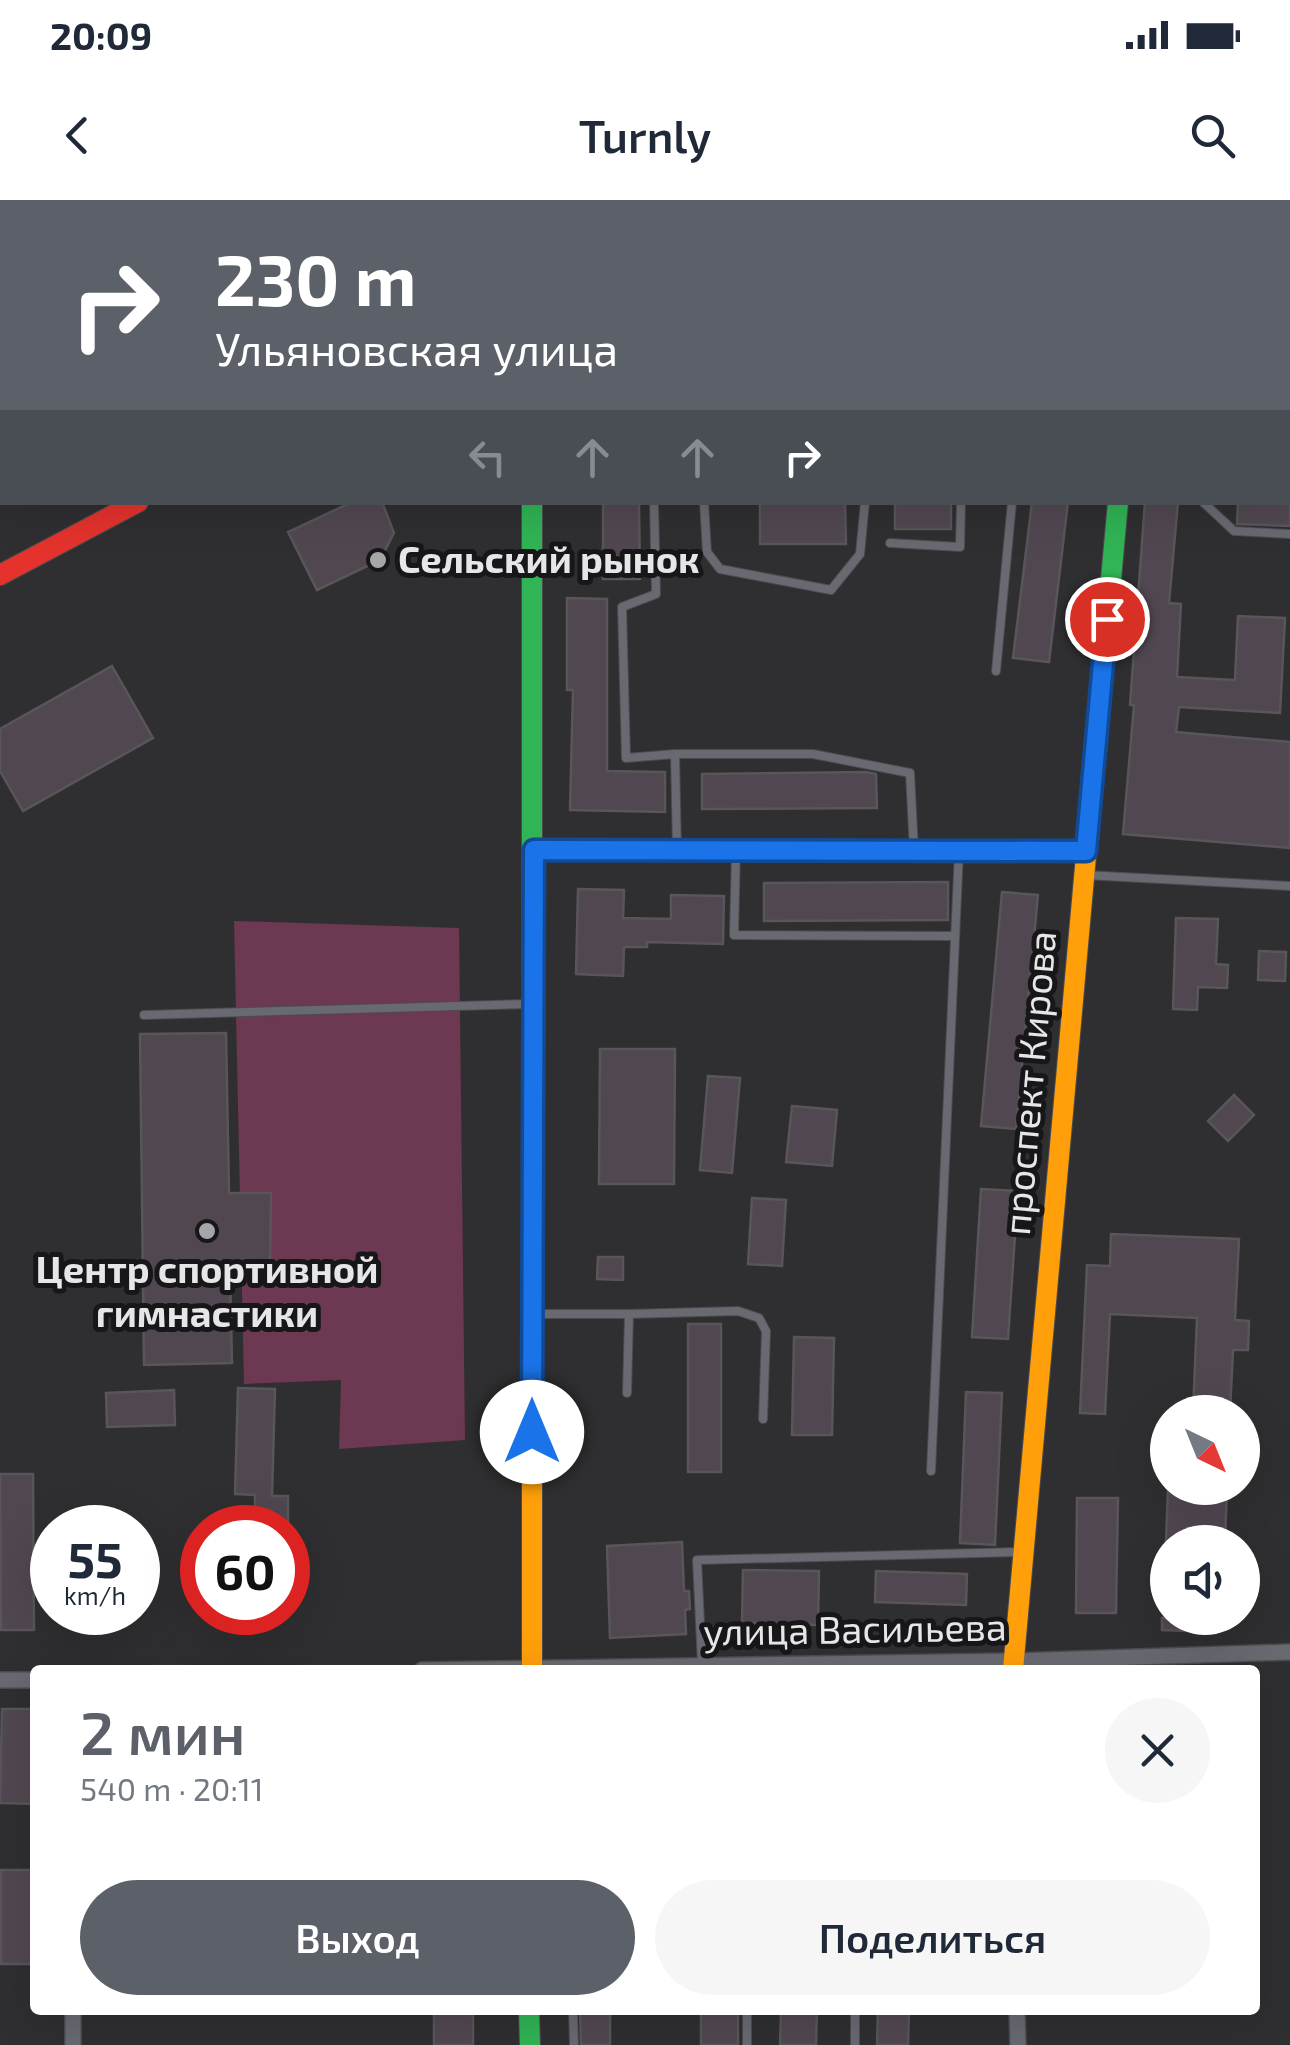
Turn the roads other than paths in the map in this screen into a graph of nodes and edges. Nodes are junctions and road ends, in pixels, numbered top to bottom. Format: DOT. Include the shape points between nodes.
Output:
graph roads {
  1 [pos="132,505"];
  2 [pos="532,505"];
  3 [pos="654,505"];
  4 [pos="704,505"];
  5 [pos="865,505"];
  6 [pos="961,505"];
  7 [pos="1012,505"];
  8 [pos="1118,505"];
  9 [pos="1205,505"];
  10 [pos="1290,534"];
  11 [pos="890,543"];
  12 [pos="0,575"];
  13 [pos="996,671"];
  14 [pos="675,754"];
  15 [pos="534,850"];
  16 [pos="677,850"];
  17 [pos="736,850"];
  18 [pos="914,851"];
  19 [pos="959,851"];
  20 [pos="1086,851"];
  21 [pos="1083,875"];
  22 [pos="1290,886"];
  23 [pos="954,936"];
  24 [pos="533,1004"];
  25 [pos="144,1015"];
  26 [pos="532,1314"];
  27 [pos="629,1314"];
  28 [pos="626,1394"];
  29 [pos="763,1418"];
  30 [pos="931,1471"];
  31 [pos="1024,1552"];
  32 [pos="1290,1652"];
  33 [pos="532,1665"];
  34 [pos="702,1665"];
  35 [pos="1013,1665"];
  36 [pos="1033,1665"];
  37 [pos="0,1680"];
  38 [pos="30,1680"];
  39 [pos="73,2015"];
  40 [pos="529,2015"];
  41 [pos="574,2015"];
  42 [pos="747,2015"];
  43 [pos="855,2015"];
  44 [pos="1017,2015"];
  45 [pos="73,2045"];
  46 [pos="530,2045"];
  47 [pos="574,2045"];
  48 [pos="747,2045"];
  49 [pos="854,2045"];
  50 [pos="1018,2045"];
  1 -- 12 [label="main road"];
  2 -- 15 [label="main road"];
  3 -- 14 [label="lane" via="656,594 622,606 626,758"];
  4 -- 5 [label="lane" via="707,552 720,569 831,590 860,554"];
  6 -- 11 [label="lane" via="960,547"];
  7 -- 13 [label="lane"];
  8 -- 20 [label="main road, проспект Кирова"];
  9 -- 10 [label="lane" via="1234,530"];
  14 -- 16 [label="lane"];
  14 -- 18 [label="lane" via="813,754 910,772"];
  15 -- 16 [label="street"];
  15 -- 24 [label="main road"];
  16 -- 17 [label="street"];
  17 -- 18 [label="street"];
  17 -- 23 [label="lane" via="734,935"];
  18 -- 19 [label="street"];
  19 -- 20 [label="street"];
  19 -- 23 [label="lane"];
  20 -- 21 [label="main road, проспект Кирова"];
  21 -- 22 [label="lane"];
  21 -- 31 [label="main road, проспект Кирова"];
  23 -- 30 [label="lane"];
  24 -- 25 [label="lane"];
  24 -- 26 [label="main road"];
  26 -- 27 [label="lane"];
  26 -- 33 [label="main road"];
  27 -- 28 [label="lane"];
  27 -- 29 [label="lane" via="738,1311 759,1318 766,1331"];
  31 -- 34 [label="lane" via="697,1560"];
  31 -- 35 [label="main road, проспект Кирова"];
  32 -- 36 [label="street, улица Васильева"];
  37 -- 38 [label="street"];
  39 -- 45 [label="street"];
  40 -- 46 [label="main road"];
  41 -- 47 [label="lane"];
  42 -- 48 [label="lane"];
  43 -- 49 [label="lane"];
  44 -- 50 [label="street"];
}
